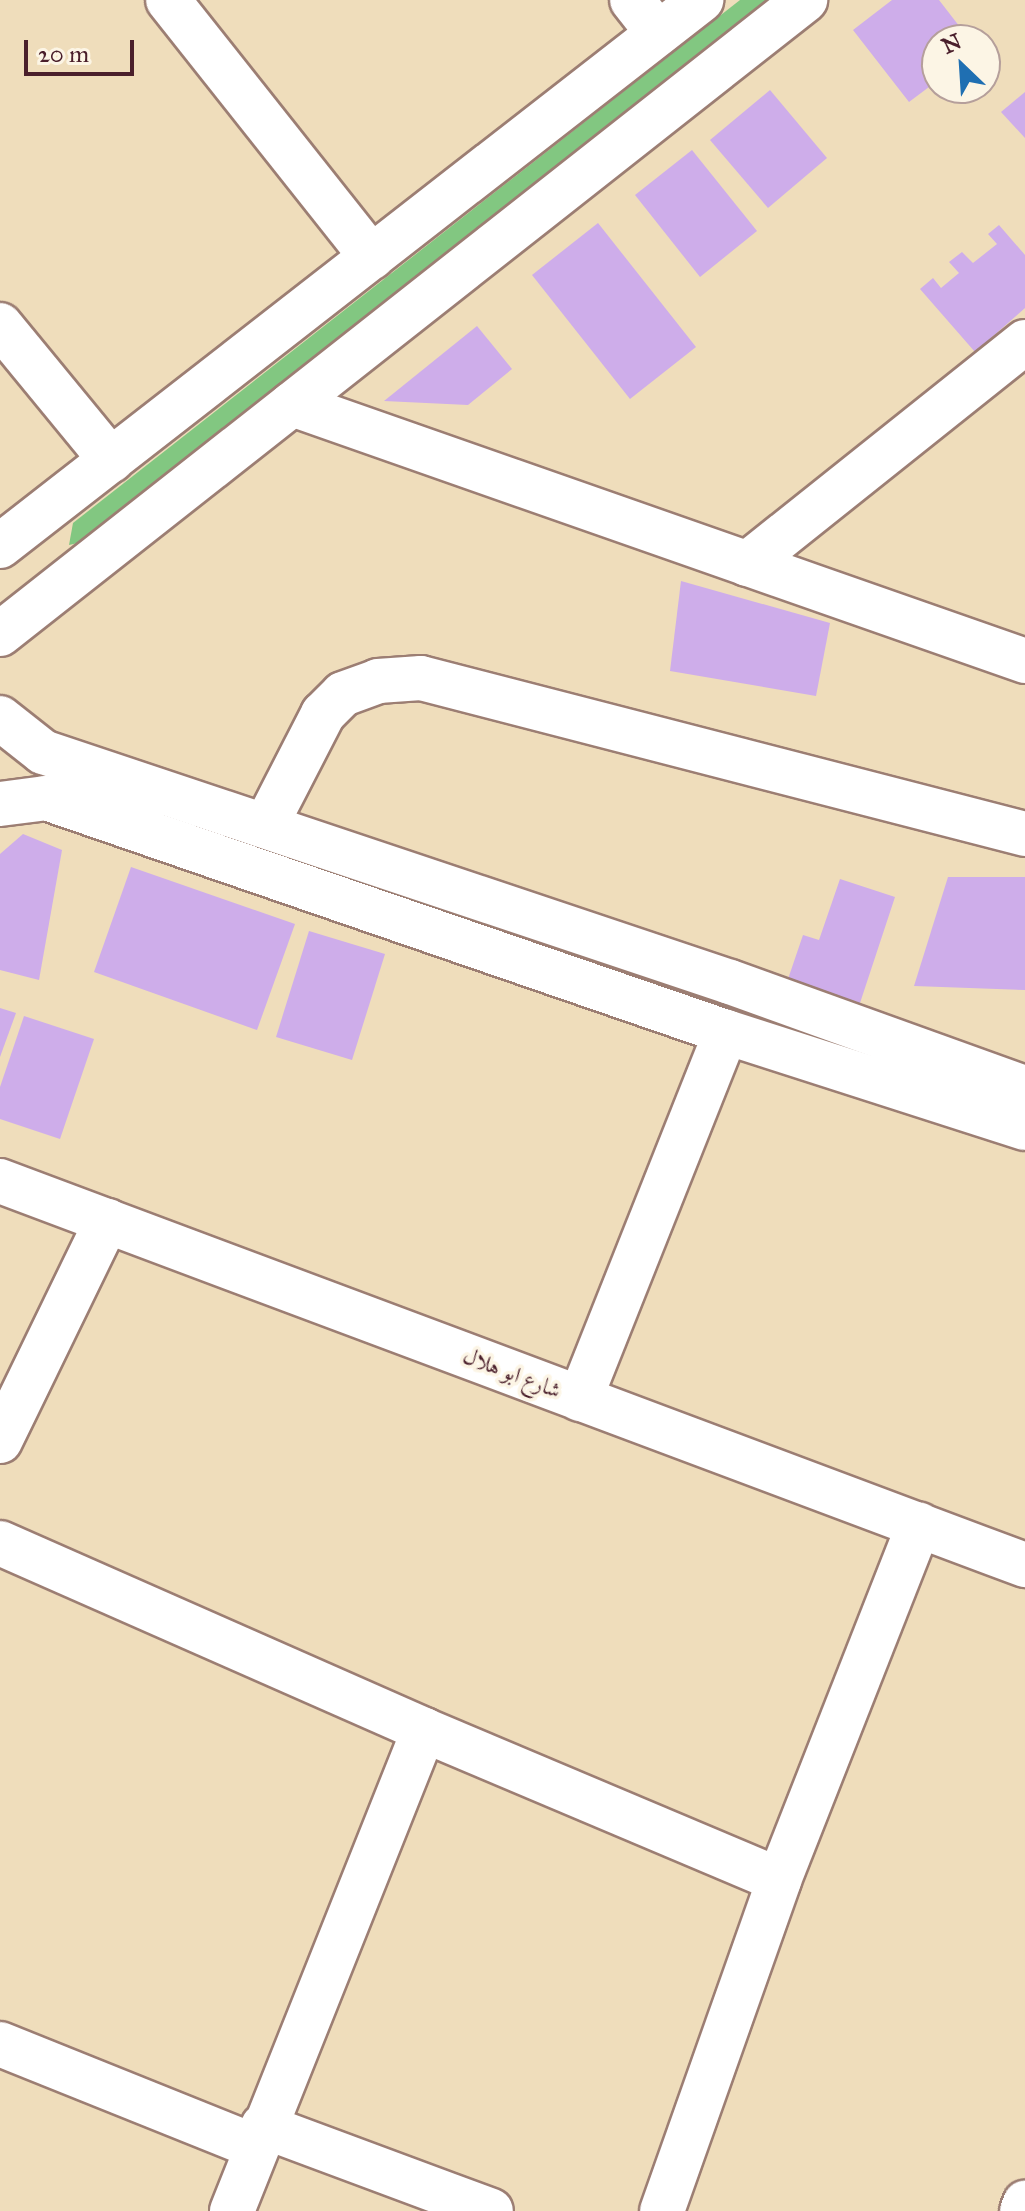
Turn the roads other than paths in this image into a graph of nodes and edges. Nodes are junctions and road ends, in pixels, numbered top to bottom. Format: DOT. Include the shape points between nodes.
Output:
graph roads {
  1 [pos="168,0"];
  2 [pos="701,0"];
  3 [pos="805,0"];
  4 [pos="645,17"];
  5 [pos="372,257"];
  6 [pos="0,325"];
  7 [pos="1025,342"];
  8 [pos="292,404"];
  9 [pos="111,460"];
  10 [pos="0,546"];
  11 [pos="747,564"];
  12 [pos="0,634"];
  13 [pos="1025,661"];
  14 [pos="0,718"];
  15 [pos="0,804"];
  16 [pos="266,825"];
  17 [pos="1025,834"];
  18 [pos="726,1032"];
  19 [pos="1025,1088"];
  20 [pos="1025,1128"];
  21 [pos="0,1181"];
  22 [pos="107,1221"];
  23 [pos="580,1399"];
  24 [pos="0,1441"];
  25 [pos="919,1525"];
  26 [pos="0,1543"];
  27 [pos="1025,1565"];
  28 [pos="424,1730"];
  29 [pos="779,1880"];
  30 [pos="0,2044"];
  31 [pos="260,2136"];
  32 [pos="1025,2203"];
  33 [pos="232,2211"];
  34 [pos="491,2211"];
  35 [pos="662,2211"];
  36 [pos="1022,2211"];
  1 -- 5 [label="street"];
  2 -- 4 [label="street"];
  3 -- 8 [label="street"];
  4 -- 5 [label="street"];
  5 -- 9 [label="street"];
  6 -- 9 [label="street"];
  7 -- 11 [label="street"];
  8 -- 11 [label="street"];
  8 -- 12 [label="street"];
  9 -- 10 [label="street"];
  11 -- 13 [label="street"];
  14 -- 16 [label="street" via="43,752"];
  15 -- 18 [label="street" via="46,798"];
  16 -- 17 [label="street" via="323,714 343,694 378,681 421,678"];
  16 -- 19 [label="street"];
  18 -- 20 [label="street"];
  18 -- 23 [label="street"];
  21 -- 22 [label="street, شارع ابو هلال"];
  22 -- 23 [label="street, شارع ابو هلال"];
  22 -- 24 [label="street"];
  23 -- 25 [label="street, شارع ابو هلال"];
  25 -- 27 [label="street, شارع ابو هلال"];
  25 -- 29 [label="street"];
  26 -- 28 [label="street"];
  28 -- 29 [label="street"];
  28 -- 31 [label="street"];
  29 -- 35 [label="street"];
  30 -- 31 [label="street"];
  31 -- 33 [label="street"];
  31 -- 34 [label="street"];
  32 -- 36 [label="street"];
}
